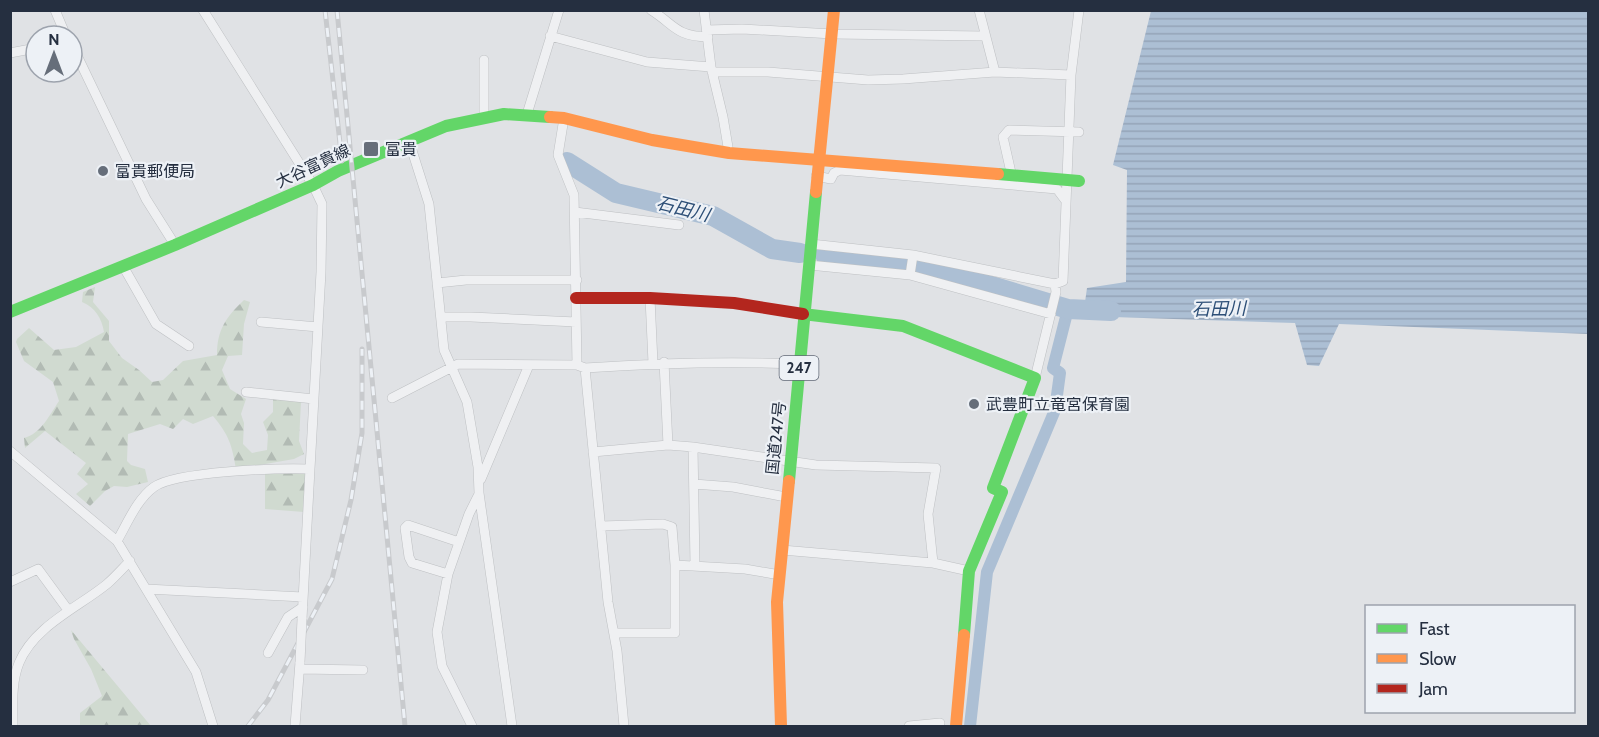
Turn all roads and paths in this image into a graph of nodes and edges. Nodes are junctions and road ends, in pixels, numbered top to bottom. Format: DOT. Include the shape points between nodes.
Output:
graph roads {
  1 [pos="203,10"];
  2 [pos="559,10"];
  3 [pos="651,10"];
  4 [pos="704,10"];
  5 [pos="834,10"];
  6 [pos="979,10"];
  7 [pos="1079,10"];
  8 [pos="707,33"];
  9 [pos="833,33"];
  10 [pos="550,36"];
  11 [pos="984,36"];
  12 [pos="484,60"];
  13 [pos="712,69"];
  14 [pos="84,70"];
  15 [pos="995,72"];
  16 [pos="1071,75"];
  17 [pos="829,76"];
  18 [pos="527,114"];
  19 [pos="483,117"];
  20 [pos="564,118"];
  21 [pos="1068,131"];
  22 [pos="1079,132"];
  23 [pos="409,141"];
  24 [pos="729,153"];
  25 [pos="819,161"];
  26 [pos="842,162"];
  27 [pos="814,176"];
  28 [pos="1012,177"];
  29 [pos="1073,181"];
  30 [pos="313,185"];
  31 [pos="1066,201"];
  32 [pos="575,212"];
  33 [pos="680,225"];
  34 [pos="811,244"];
  35 [pos="175,245"];
  36 [pos="913,255"];
  37 [pos="809,265"];
  38 [pos="123,266"];
  39 [pos="910,275"];
  40 [pos="577,279"];
  41 [pos="437,283"];
  42 [pos="1056,284"];
  43 [pos="576,298"];
  44 [pos="650,298"];
  45 [pos="10,312"];
  46 [pos="805,314"];
  47 [pos="1051,314"];
  48 [pos="441,317"];
  49 [pos="261,322"];
  50 [pos="576,322"];
  51 [pos="318,327"];
  52 [pos="189,346"];
  53 [pos="664,362"];
  54 [pos="653,363"];
  55 [pos="800,364"];
  56 [pos="529,365"];
  57 [pos="451,367"];
  58 [pos="581,367"];
  59 [pos="1035,378"];
  60 [pos="246,392"];
  61 [pos="392,398"];
  62 [pos="314,399"];
  63 [pos="668,445"];
  64 [pos="693,447"];
  65 [pos="10,451"];
  66 [pos="593,452"];
  67 [pos="790,463"];
  68 [pos="310,469"];
  69 [pos="479,482"];
  70 [pos="694,484"];
  71 [pos="479,493"];
  72 [pos="786,497"];
  73 [pos="601,526"];
  74 [pos="117,541"];
  75 [pos="459,542"];
  76 [pos="782,550"];
  77 [pos="130,561"];
  78 [pos="933,563"];
  79 [pos="675,565"];
  80 [pos="695,565"];
  81 [pos="969,571"];
  82 [pos="448,574"];
  83 [pos="780,575"];
  84 [pos="10,582"];
  85 [pos="146,589"];
  86 [pos="303,597"];
  87 [pos="303,607"];
  88 [pos="68,610"];
  89 [pos="614,633"];
  90 [pos="268,653"];
  91 [pos="300,665"];
  92 [pos="363,670"];
  93 [pos="772,707"];
  94 [pos="940,723"];
  95 [pos="13,726"];
  96 [pos="213,726"];
  97 [pos="295,726"];
  98 [pos="472,726"];
  99 [pos="512,726"];
  100 [pos="624,726"];
  101 [pos="773,726"];
  102 [pos="781,726"];
  103 [pos="909,726"];
  104 [pos="956,726"];
  1 -- 30 [label="street"];
  2 -- 10 [label="street"];
  3 -- 8 [label="street" via="676,30 695,36"];
  4 -- 8 [label="street"];
  5 -- 9 [label="main road, 国道247号 / 247"];
  6 -- 11 [label="street"];
  7 -- 16 [label="street"];
  8 -- 9 [label="street" via="742,29"];
  8 -- 13 [label="street"];
  9 -- 11 [label="street"];
  9 -- 17 [label="main road, 国道247号 / 247"];
  10 -- 13 [label="street" via="647,62"];
  10 -- 18 [label="street"];
  11 -- 15 [label="street"];
  12 -- 19 [label="street"];
  13 -- 17 [label="street"];
  13 -- 24 [label="street"];
  14 -- 35 [label="street" via="146,199"];
  15 -- 16 [label="street"];
  15 -- 17 [label="street" via="868,80"];
  16 -- 21 [label="street"];
  17 -- 25 [label="main road, 国道247号 / 247"];
  18 -- 19 [label="main road, 大谷富貴線"];
  18 -- 20 [label="main road, 大谷富貴線"];
  19 -- 23 [label="main road, 大谷富貴線"];
  20 -- 24 [label="main road, 大谷富貴線" via="652,140"];
  20 -- 32 [label="street" via="558,155 574,195"];
  21 -- 22 [label="street"];
  21 -- 28 [label="street" via="1009,130 1003,137"];
  21 -- 29 [label="street"];
  23 -- 30 [label="main road, 大谷富貴線"];
  23 -- 41 [label="street" via="429,204"];
  24 -- 25 [label="main road, 大谷富貴線"];
  25 -- 26 [label="main road, 大谷富貴線"];
  25 -- 27 [label="main road, 国道247号 / 247"];
  26 -- 27 [label="street" via="831,179"];
  26 -- 28 [label="main road, 大谷富貴線"];
  26 -- 31 [label="street" via="1057,189"];
  27 -- 34 [label="main road, 国道247号 / 247"];
  28 -- 29 [label="main road, 大谷富貴線"];
  29 -- 31 [label="street"];
  30 -- 35 [label="main road, 大谷富貴線"];
  30 -- 51 [label="street" via="322,204"];
  31 -- 42 [label="street" via="1064,281"];
  32 -- 33 [label="street"];
  32 -- 40 [label="street"];
  34 -- 36 [label="street"];
  34 -- 37 [label="main road, 国道247号 / 247"];
  35 -- 38 [label="main road, 大谷富貴線"];
  36 -- 39 [label="street"];
  36 -- 42 [label="street"];
  37 -- 39 [label="street"];
  37 -- 46 [label="main road, 国道247号 / 247"];
  38 -- 45 [label="main road, 大谷富貴線"];
  38 -- 52 [label="street" via="156,324"];
  39 -- 47 [label="street"];
  40 -- 41 [label="street"];
  40 -- 43 [label="street"];
  41 -- 48 [label="street"];
  42 -- 47 [label="street"];
  43 -- 44 [label="main road"];
  43 -- 50 [label="street"];
  44 -- 46 [label="main road" via="734,303"];
  44 -- 54 [label="street"];
  46 -- 55 [label="main road, 国道247号 / 247"];
  46 -- 59 [label="main road" via="903,326"];
  47 -- 59 [label="street"];
  48 -- 50 [label="street"];
  48 -- 57 [label="street" via="444,350"];
  49 -- 51 [label="street"];
  50 -- 58 [label="street"];
  51 -- 62 [label="street"];
  53 -- 54 [label="street"];
  53 -- 55 [label="street"];
  53 -- 63 [label="street"];
  54 -- 58 [label="street"];
  55 -- 67 [label="main road, 国道247号 / 247"];
  56 -- 57 [label="street"];
  56 -- 58 [label="street"];
  56 -- 69 [label="street"];
  57 -- 61 [label="street"];
  57 -- 69 [label="street" via="467,402"];
  58 -- 66 [label="street"];
  59 -- 81 [label="main road" via="993,488 1002,492"];
  60 -- 62 [label="street"];
  62 -- 68 [label="street"];
  63 -- 64 [label="street"];
  63 -- 66 [label="street"];
  64 -- 67 [label="street"];
  64 -- 70 [label="street"];
  65 -- 74 [label="street"];
  66 -- 73 [label="street"];
  67 -- 72 [label="main road, 国道247号 / 247"];
  67 -- 78 [label="street" via="936,468 927,514"];
  68 -- 74 [label="street" via="280,468 170,480 154,486 144,496"];
  68 -- 86 [label="street"];
  69 -- 71 [label="street"];
  70 -- 72 [label="street"];
  70 -- 80 [label="street"];
  71 -- 75 [label="street"];
  71 -- 99 [label="street"];
  72 -- 76 [label="main road, 国道247号 / 247"];
  73 -- 79 [label="street" via="672,527"];
  73 -- 89 [label="street"];
  74 -- 77 [label="street"];
  75 -- 82 [label="street"];
  75 -- 82 [label="street" via="408,525 405,528 412,563"];
  76 -- 78 [label="street"];
  76 -- 83 [label="main road, 国道247号 / 247"];
  77 -- 85 [label="street"];
  77 -- 88 [label="street" via="107,584"];
  78 -- 81 [label="street"];
  79 -- 80 [label="street"];
  79 -- 89 [label="street" via="675,633"];
  80 -- 83 [label="street"];
  81 -- 104 [label="main road"];
  82 -- 98 [label="street" via="436,632 442,666"];
  83 -- 102 [label="main road, 国道247号 / 247" via="777,632"];
  84 -- 88 [label="street" via="38,569"];
  85 -- 86 [label="street"];
  85 -- 96 [label="street" via="196,672"];
  86 -- 87 [label="street"];
  87 -- 90 [label="street" via="288,617"];
  87 -- 91 [label="street, bridge"];
  88 -- 95 [label="street" via="32,642 19,662 13,688"];
  89 -- 100 [label="street"];
  91 -- 92 [label="street"];
  91 -- 97 [label="street"];
  93 -- 101 [label="street"];
  94 -- 103 [label="street"];
}
